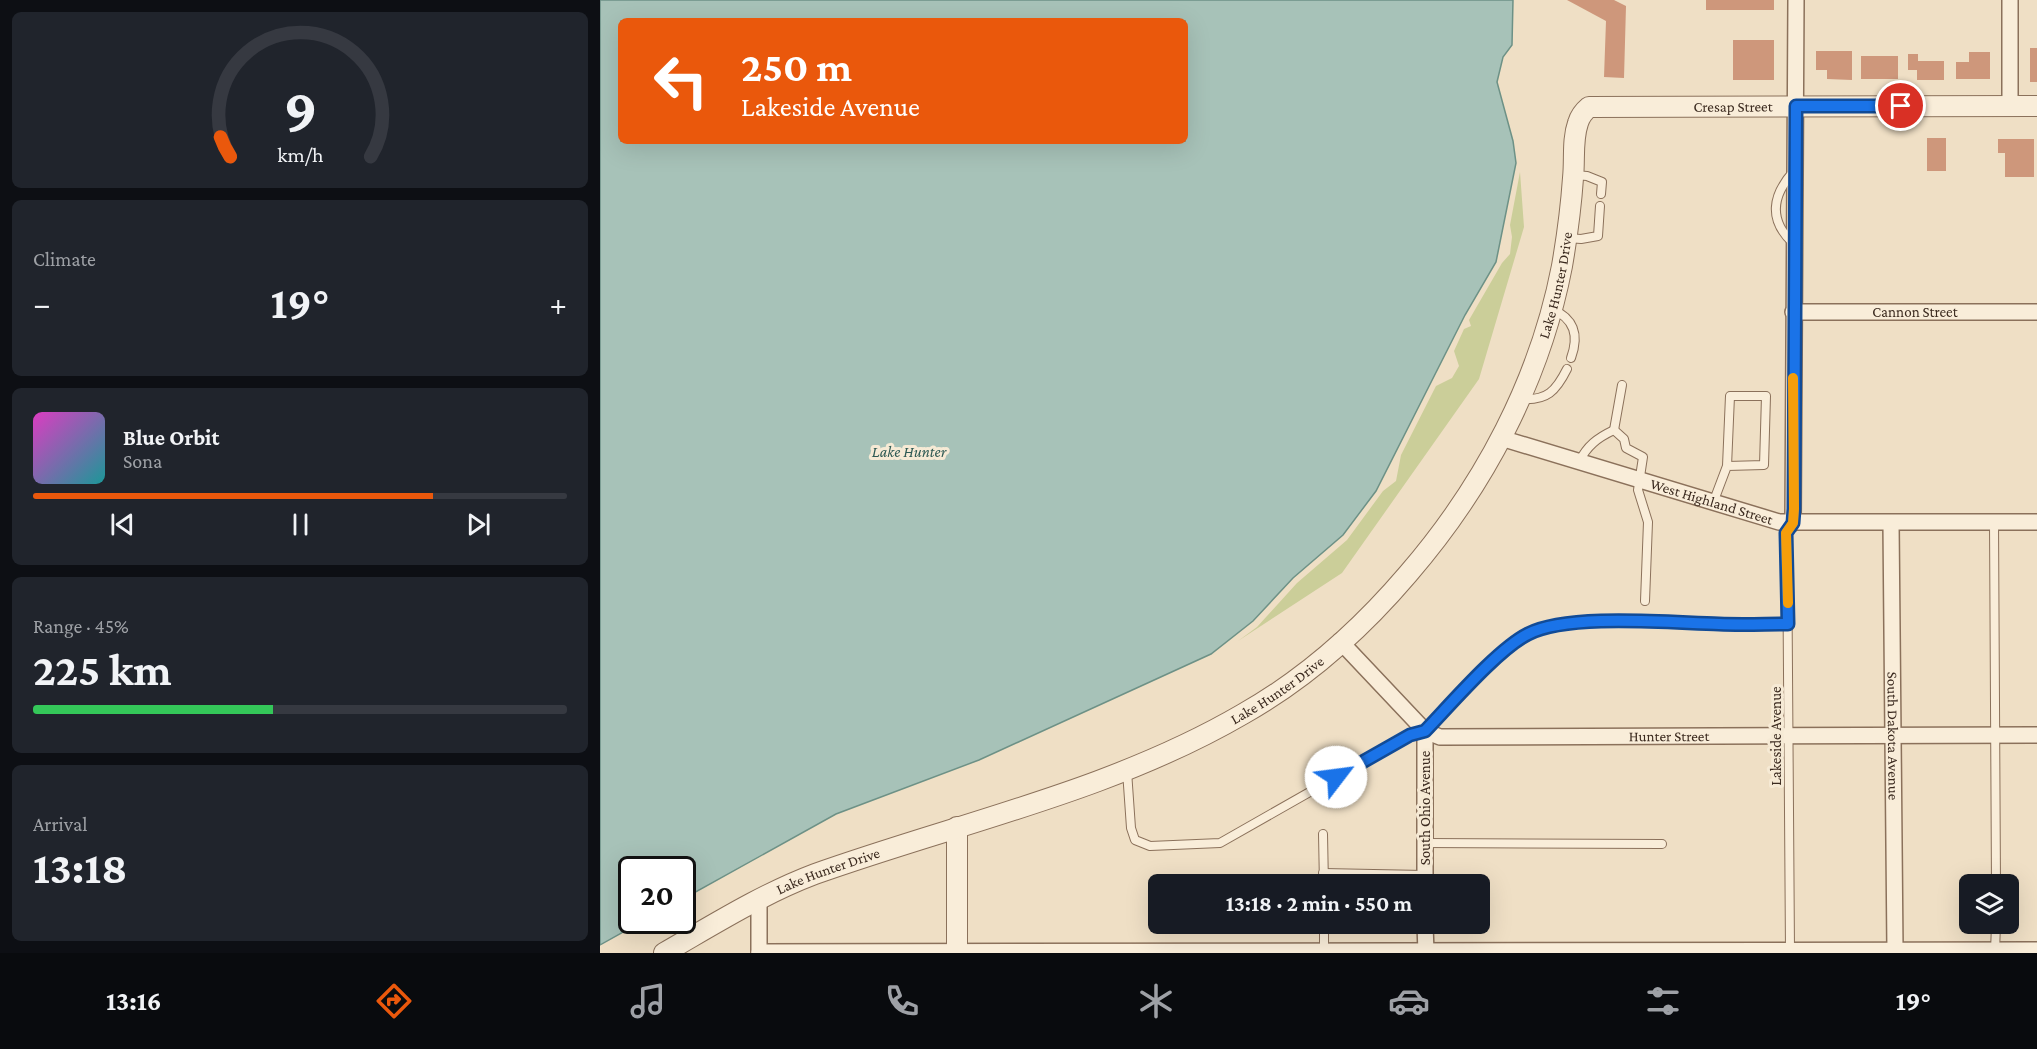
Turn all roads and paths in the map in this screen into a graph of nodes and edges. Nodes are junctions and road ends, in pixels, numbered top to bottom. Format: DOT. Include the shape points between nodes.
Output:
graph roads {
  1 [pos="1796,0"];
  2 [pos="2010,0"];
  3 [pos="1796,106"];
  4 [pos="2010,106"];
  5 [pos="2037,106"];
  6 [pos="1578,120"];
  7 [pos="1574,175"];
  8 [pos="1601,194"];
  9 [pos="1600,206"];
  10 [pos="1566,238"];
  11 [pos="1551,308"];
  12 [pos="1793,312"];
  13 [pos="2037,312"];
  14 [pos="1571,358"];
  15 [pos="1567,369"];
  16 [pos="1622,385"];
  17 [pos="1520,399"];
  18 [pos="1614,430"];
  19 [pos="1501,438"];
  20 [pos="1579,462"];
  21 [pos="1726,466"];
  22 [pos="1640,481"];
  23 [pos="1713,503"];
  24 [pos="1994,522"];
  25 [pos="2037,522"];
  26 [pos="1793,523"];
  27 [pos="1892,523"];
  28 [pos="1646,601"];
  29 [pos="1788,624"];
  30 [pos="1340,642"];
  31 [pos="1425,731"];
  32 [pos="2037,735"];
  33 [pos="1789,736"];
  34 [pos="1893,736"];
  35 [pos="1997,736"];
  36 [pos="1127,770"];
  37 [pos="957,827"];
  38 [pos="1323,834"];
  39 [pos="1425,843"];
  40 [pos="1662,844"];
  41 [pos="1323,873"];
  42 [pos="1337,874"];
  43 [pos="1424,874"];
  44 [pos="1996,874"];
  45 [pos="759,899"];
  46 [pos="1324,934"];
  47 [pos="1425,934"];
  48 [pos="1996,934"];
  49 [pos="1790,950"];
  50 [pos="1895,950"];
  51 [pos="2037,950"];
  52 [pos="1324,951"];
  53 [pos="1995,951"];
  54 [pos="957,952"];
  55 [pos="1426,952"];
  56 [pos="1830,952"];
  57 [pos="664,953"];
  58 [pos="759,953"];
  1 -- 3 [label="street"];
  2 -- 4 [label="street"];
  3 -- 4 [label="street, Cresap Street"];
  3 -- 6 [label="street, Cresap Street" via="1595,106"];
  3 -- 12 [label="street"];
  4 -- 5 [label="street, Cresap Street"];
  6 -- 7 [label="street, Lake Hunter Drive"];
  7 -- 8 [label="lane" via="1602,182"];
  7 -- 10 [label="street, Lake Hunter Drive"];
  9 -- 10 [label="lane" via="1598,236"];
  10 -- 11 [label="street, Lake Hunter Drive"];
  11 -- 14 [label="lane" via="1563,313 1577,336"];
  11 -- 17 [label="street, Lake Hunter Drive"];
  12 -- 13 [label="street, Cannon Street"];
  12 -- 26 [label="street"];
  15 -- 17 [label="lane" via="1551,394 1534,400"];
  16 -- 18 [label="lane"];
  17 -- 19 [label="street, Lake Hunter Drive"];
  18 -- 20 [label="lane" via="1586,449"];
  18 -- 22 [label="lane" via="1624,439 1626,448 1643,457"];
  19 -- 20 [label="street, West Highland Street"];
  19 -- 30 [label="street, Lake Hunter Drive" via="1451,521 1407,575"];
  20 -- 22 [label="street, West Highland Street"];
  21 -- 21 [label="lane" via="1730,396 1766,396 1764,465"];
  21 -- 23 [label="lane"];
  22 -- 23 [label="street, West Highland Street"];
  22 -- 28 [label="lane" via="1639,496 1648,522"];
  23 -- 26 [label="street, West Highland Street"];
  24 -- 25 [label="street, West Highland Street"];
  24 -- 27 [label="street, West Highland Street"];
  24 -- 35 [label="lane"];
  26 -- 27 [label="street, West Highland Street"];
  26 -- 29 [label="lane, Lakeside Avenue" via="1786,533"];
  27 -- 34 [label="street, South Dakota Avenue"];
  29 -- 31 [label="lane" via="1652,621 1542,628 1527,634 1494,661"];
  29 -- 33 [label="lane, Lakeside Avenue"];
  30 -- 31 [label="street"];
  30 -- 36 [label="street, Lake Hunter Drive" via="1246,713"];
  31 -- 33 [label="street, Hunter Street" via="1440,737"];
  31 -- 36 [label="lane" via="1410,735 1231,838 1210,845 1150,846 1135,840"];
  31 -- 39 [label="street, South Ohio Avenue"];
  32 -- 35 [label="street, Hunter Street"];
  33 -- 34 [label="street, Hunter Street"];
  33 -- 49 [label="lane, Lakeside Avenue"];
  34 -- 35 [label="street, Hunter Street"];
  34 -- 50 [label="street, South Dakota Avenue"];
  35 -- 44 [label="lane"];
  36 -- 37 [label="street, Lake Hunter Drive"];
  37 -- 45 [label="street, Lake Hunter Drive" via="813,875"];
  37 -- 54 [label="street"];
  38 -- 41 [label="lane"];
  39 -- 40 [label="lane"];
  39 -- 43 [label="street, South Ohio Avenue"];
  41 -- 42 [label="lane"];
  45 -- 57 [label="street, Lake Hunter Drive"];
  45 -- 58 [label="street"];
  46 -- 52 [label="lane"];
  47 -- 55 [label="street"];
  48 -- 53 [label="lane"];
  49 -- 55 [label="street"];
  49 -- 56 [label="street"];
  50 -- 53 [label="street"];
  50 -- 56 [label="street"];
  51 -- 53 [label="street"];
  52 -- 54 [label="street"];
  52 -- 55 [label="street"];
  54 -- 58 [label="street"];
}
